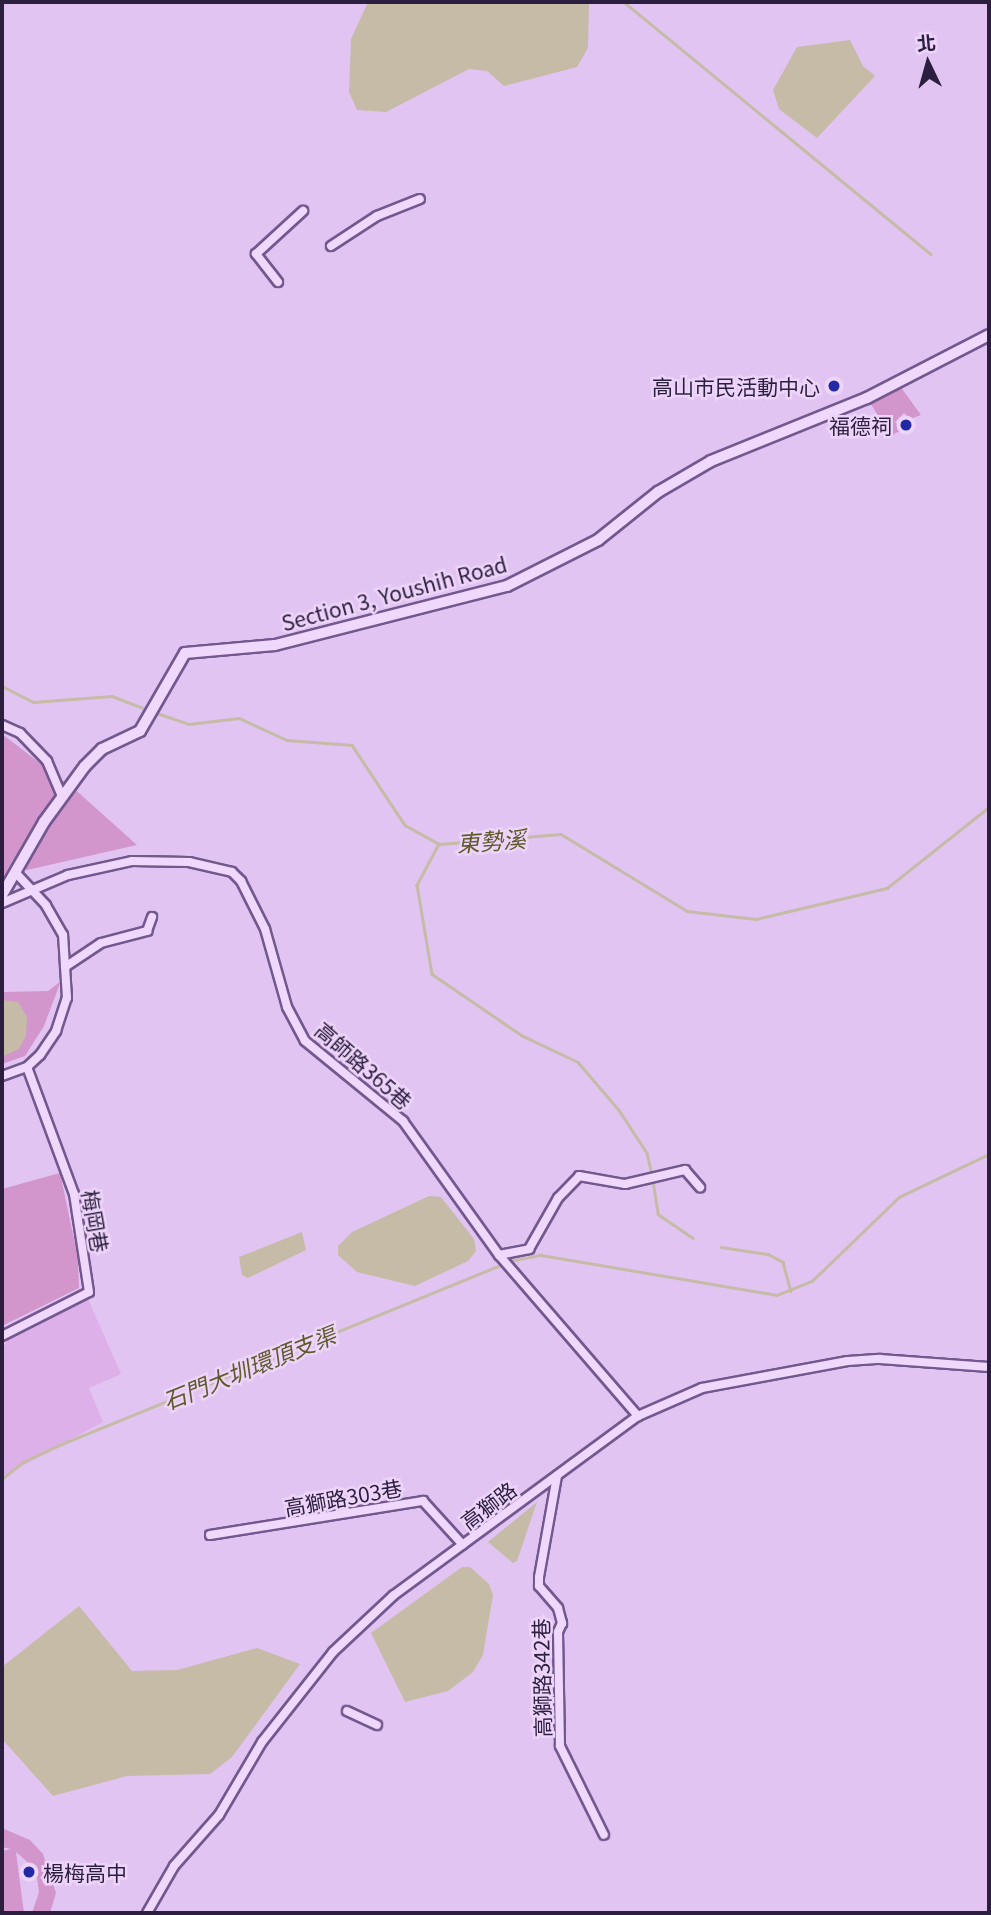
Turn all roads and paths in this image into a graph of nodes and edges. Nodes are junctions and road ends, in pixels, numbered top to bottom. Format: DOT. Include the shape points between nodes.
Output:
graph roads {
  1 [pos="420,199"];
  2 [pos="303,211"];
  3 [pos="331,246"];
  4 [pos="278,282"];
  5 [pos="989,335"];
  6 [pos="2,724"];
  7 [pos="62,796"];
  8 [pos="15,872"];
  9 [pos="32,891"];
  10 [pos="2,895"];
  11 [pos="2,903"];
  12 [pos="152,917"];
  13 [pos="65,967"];
  14 [pos="27,1067"];
  15 [pos="2,1076"];
  16 [pos="700,1187"];
  17 [pos="499,1255"];
  18 [pos="2,1336"];
  19 [pos="989,1367"];
  20 [pos="638,1416"];
  21 [pos="557,1476"];
  22 [pos="209,1535"];
  23 [pos="463,1545"];
  24 [pos="347,1711"];
  25 [pos="377,1725"];
  26 [pos="604,1835"];
  27 [pos="147,1913"];
  1 -- 3 [label="street" via="377,216"];
  2 -- 4 [label="street" via="256,254"];
  5 -- 7 [label="street, Section 3, Youshih Road" via="816,421 711,461 657,492 598,540 507,586 275,645 185,653 140,731 102,749"];
  6 -- 7 [label="street" via="20,733 47,761"];
  7 -- 8 [label="street, Section 3, Youshih Road"];
  8 -- 9 [label="street"];
  8 -- 10 [label="street, Section 3, Youshih Road"];
  9 -- 11 [label="street, 高師路365巷"];
  9 -- 13 [label="street" via="63,935"];
  9 -- 17 [label="street, 高師路365巷" via="68,875 156,858 232,872 260,918 287,1007 305,1041 402,1121"];
  12 -- 13 [label="street" via="147,931 101,943"];
  13 -- 14 [label="street" via="66,1010 40,1055"];
  14 -- 15 [label="street"];
  14 -- 18 [label="street, 梅岡巷" via="74,1194 89,1292"];
  16 -- 17 [label="street" via="685,1170 625,1184 579,1176 558,1198 529,1249"];
  17 -- 20 [label="street, 高師路365巷"];
  19 -- 20 [label="street, 高獅路" via="848,1361 702,1388"];
  20 -- 21 [label="street, 高獅路"];
  21 -- 23 [label="street, 高獅路"];
  21 -- 26 [label="street, 高獅路342巷" via="539,1586 561,1617 560,1746"];
  22 -- 23 [label="street, 高獅路303巷" via="422,1501"];
  23 -- 27 [label="street, 高獅路" via="394,1595 333,1652 262,1742 219,1815 174,1866"];
  24 -- 25 [label="street"];
}
